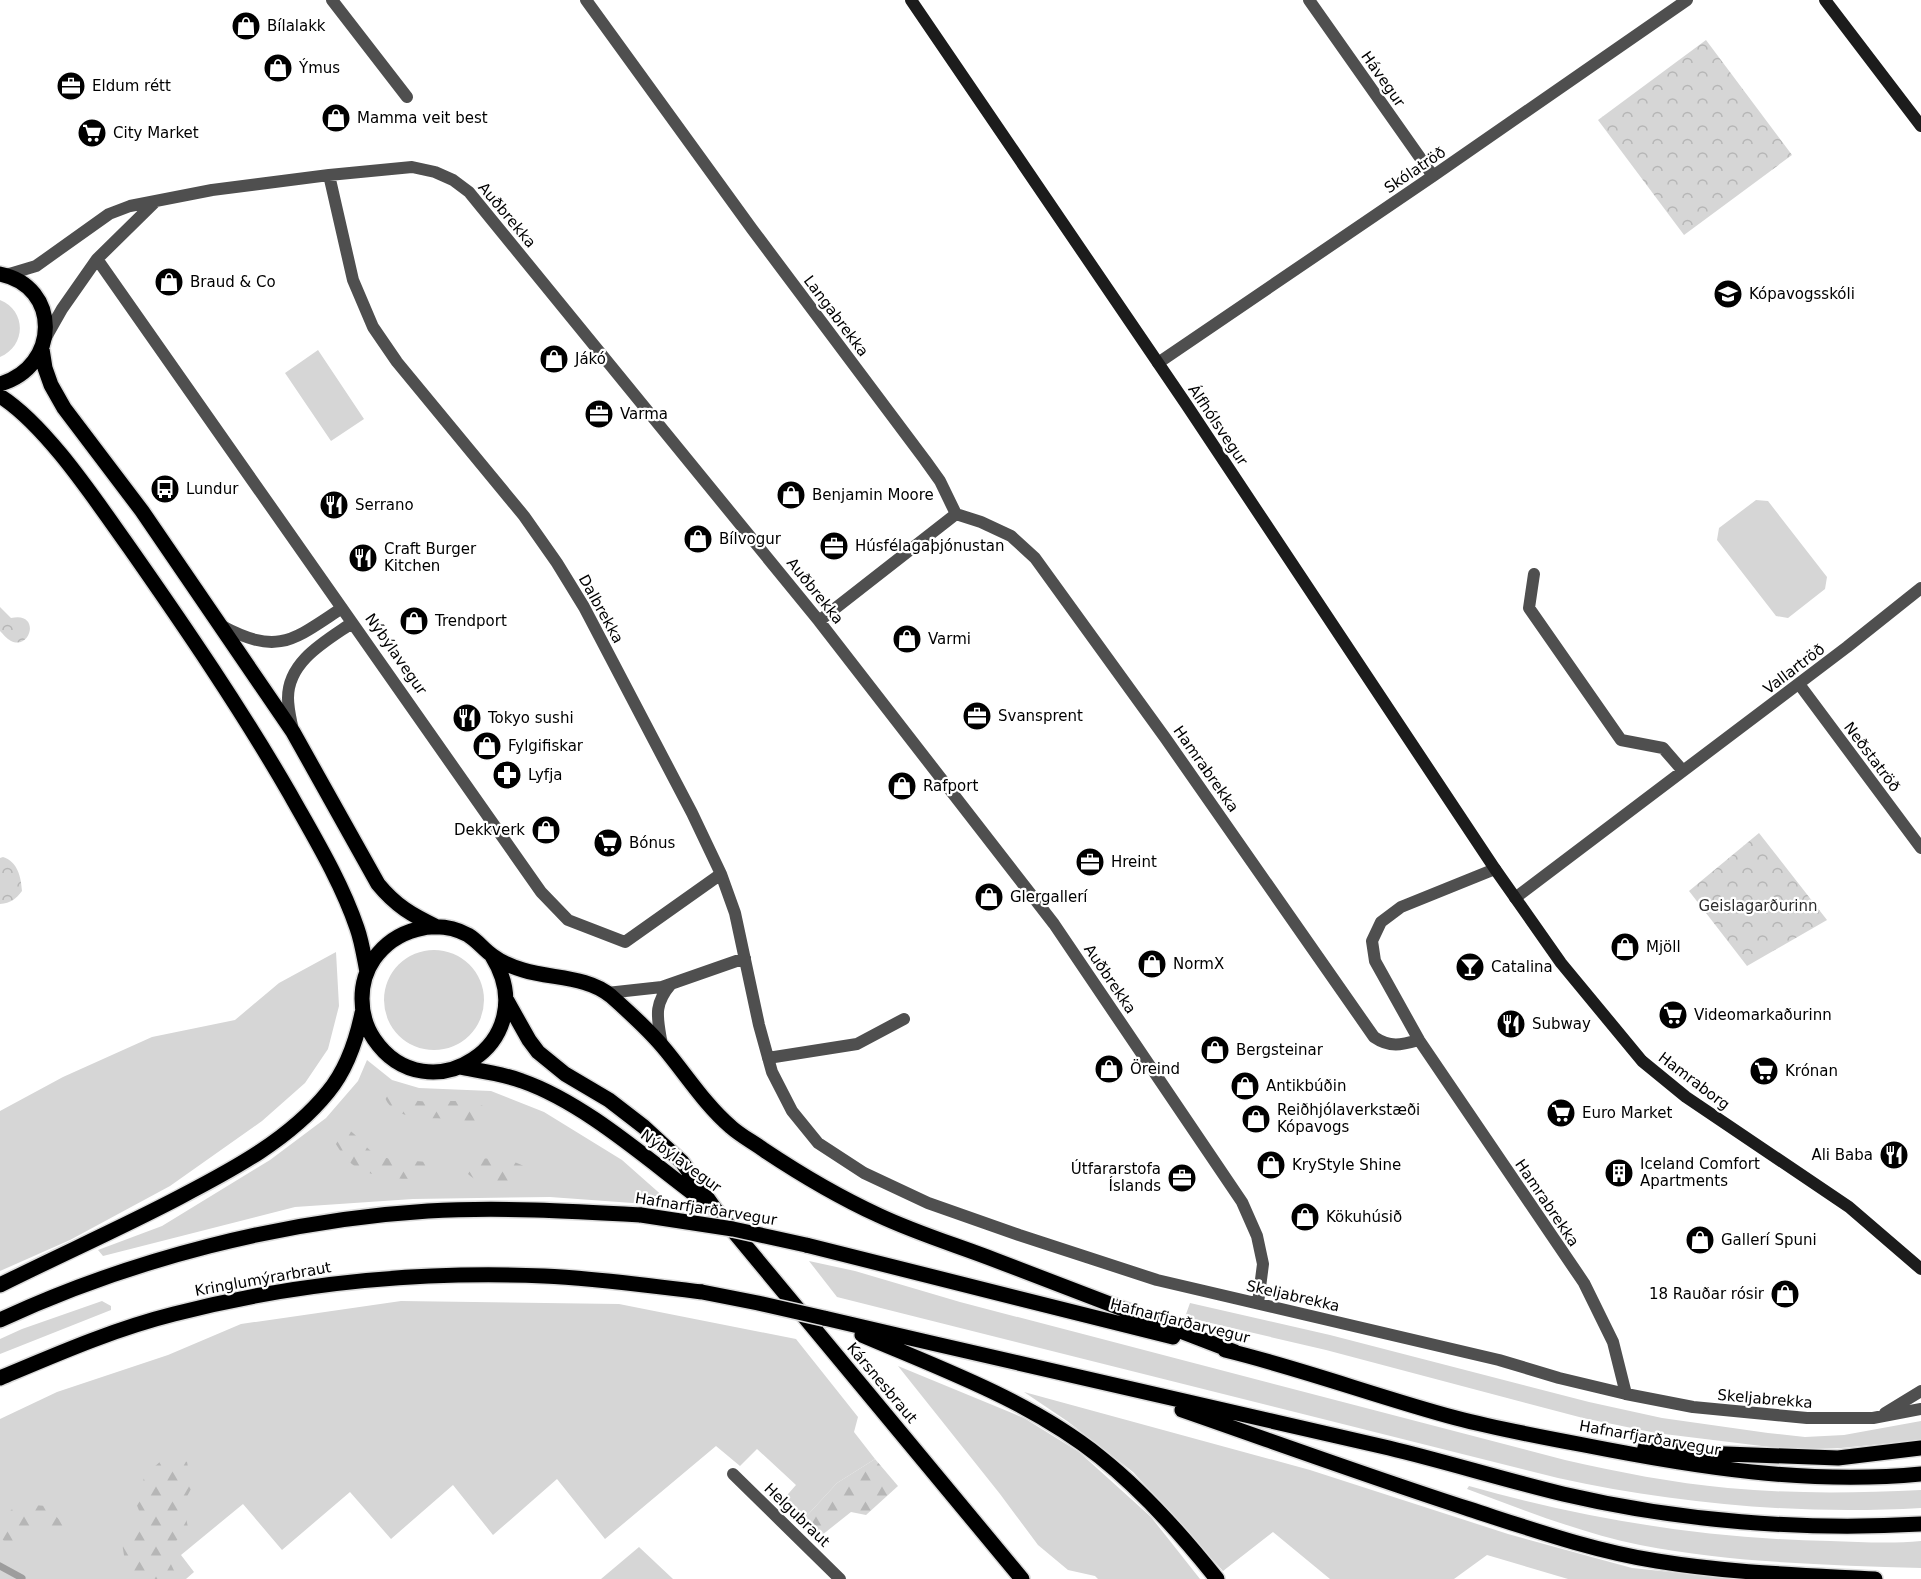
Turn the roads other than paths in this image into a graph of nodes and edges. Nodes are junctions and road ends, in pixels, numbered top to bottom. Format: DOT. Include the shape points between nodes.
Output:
graph roads {
  1 [pos="332,0"];
  2 [pos="586,0"];
  3 [pos="911,0"];
  4 [pos="1309,0"];
  5 [pos="1687,0"];
  6 [pos="1825,0"];
  7 [pos="407,97"];
  8 [pos="1921,126"];
  9 [pos="329,175"];
  10 [pos="1433,176"];
  11 [pos="156,201"];
  12 [pos="98,260"];
  13 [pos="3,275"];
  14 [pos="44,344"];
  15 [pos="1158,363"];
  16 [pos="0,384"];
  17 [pos="0,396"];
  18 [pos="956,514"];
  19 [pos="1534,574"];
  20 [pos="1921,588"];
  21 [pos="342,608"];
  22 [pos="819,621"];
  23 [pos="352,623"];
  24 [pos="222,626"];
  25 [pos="1799,684"];
  26 [pos="293,732"];
  27 [pos="1683,771"];
  28 [pos="1921,848"];
  29 [pos="1495,869"];
  30 [pos="721,874"];
  31 [pos="1515,898"];
  32 [pos="436,927"];
  33 [pos="492,956"];
  34 [pos="745,958"];
  35 [pos="367,972"];
  36 [pos="672,983"];
  37 [pos="607,993"];
  38 [pos="506,999"];
  39 [pos="363,1010"];
  40 [pos="904,1019"];
  41 [pos="1419,1040"];
  42 [pos="662,1046"];
  43 [pos="768,1058"];
  44 [pos="459,1067"];
  45 [pos="715,1209"];
  46 [pos="1921,1269"];
  47 [pos="0,1285"];
  48 [pos="1258,1303"];
  49 [pos="0,1320"];
  50 [pos="866,1332"];
  51 [pos="1235,1352"];
  52 [pos="0,1378"];
  53 [pos="1111,1385"];
  54 [pos="1920,1391"];
  55 [pos="1626,1394"];
  56 [pos="1921,1409"];
  57 [pos="1879,1417"];
  58 [pos="1532,1435"];
  59 [pos="1921,1448"];
  60 [pos="733,1474"];
  61 [pos="1921,1474"];
  62 [pos="1921,1524"];
  63 [pos="840,1579"];
  64 [pos="1022,1579"];
  65 [pos="1217,1579"];
  66 [pos="1875,1579"];
  1 -- 7 [label="street"];
  2 -- 18 [label="street, Langabrekka" via="925,460"];
  3 -- 15 [label="street, Álfhólsvegur"];
  4 -- 10 [label="street, Hávegur"];
  5 -- 10 [label="street, Skólatröð"];
  6 -- 8 [label="street"];
  9 -- 11 [label="street, Auðbrekka"];
  9 -- 22 [label="street, Auðbrekka" via="412,167 435,172 470,192"];
  9 -- 30 [label="street, Dalbrekka" via="353,280 373,327 557,563 584,606"];
  10 -- 15 [label="street, Skólatröð"];
  11 -- 12 [label="street"];
  11 -- 13 [label="street, Auðbrekka" via="109,214 36,266"];
  12 -- 14 [label="street" via="62,309"];
  12 -- 21 [label="street, Nýbýlavegur"];
  13 -- 14 [label="main road" via="22,283 35,296 43,312"];
  14 -- 16 [label="main road" via="33,365 19,377"];
  14 -- 24 [label="main road" via="45,368 64,408"];
  15 -- 29 [label="street, Álfhólsvegur"];
  17 -- 35 [label="main road" via="57,451 99,505 262,745 344,896"];
  18 -- 22 [label="street"];
  18 -- 41 [label="street, Hamrabrekka" via="1011,536 1035,558 1374,1036 1385,1044 1399,1046"];
  19 -- 27 [label="street" via="1529,608 1621,740 1663,748"];
  20 -- 25 [label="street, Vallartröð"];
  21 -- 23 [label="street, Nýbýlavegur"];
  21 -- 24 [label="street" via="305,632 274,643 245,638"];
  22 -- 48 [label="street, Auðbrekka" via="1054,924 1242,1202 1257,1236 1263,1264"];
  23 -- 26 [label="street" via="316,648 296,670 288,697"];
  23 -- 30 [label="street, Nýbýlavegur" via="540,892 568,920 625,942"];
  24 -- 26 [label="main road"];
  25 -- 27 [label="street, Vallartröð"];
  25 -- 28 [label="street, Neðstatröð"];
  26 -- 32 [label="main road" via="378,884 409,914"];
  27 -- 31 [label="street, Vallartröð"];
  29 -- 31 [label="street, Hamraborg"];
  29 -- 41 [label="street, Hamrabrekka" via="1401,907 1381,922 1372,941 1375,961"];
  30 -- 34 [label="street, Dalbrekka"];
  31 -- 46 [label="street, Hamraborg" via="1642,1061 1686,1097 1848,1207"];
  32 -- 33 [label="main road" via="468,935"];
  32 -- 35 [label="main road" via="412,930 395,939 380,951"];
  33 -- 37 [label="main road" via="523,970 577,980"];
  33 -- 38 [label="main road" via="501,972"];
  34 -- 36 [label="street"];
  34 -- 43 [label="street, Skeljabrekka"];
  35 -- 39 [label="main road"];
  36 -- 37 [label="street"];
  36 -- 42 [label="street" via="658,1004"];
  37 -- 42 [label="main road"];
  38 -- 44 [label="main road" via="502,1024 490,1046"];
  38 -- 45 [label="main road, Nýbýlavegur" via="538,1052 644,1127 682,1162"];
  39 -- 44 [label="main road" via="372,1037 397,1061 417,1070"];
  39 -- 47 [label="main road" via="342,1072 311,1111 277,1139 199,1187"];
  40 -- 43 [label="street" via="857,1044"];
  41 -- 55 [label="street, Hamrabrekka" via="1584,1283 1613,1342"];
  42 -- 51 [label="main road" via="731,1127 803,1175 879,1215"];
  43 -- 48 [label="street, Skeljabrekka" via="792,1111 818,1143 864,1173 928,1203 1019,1235 1157,1280"];
  44 -- 45 [label="main road, Nýbýlavegur" via="502,1074 548,1091 589,1115"];
  45 -- 64 [label="main road, Kársnesbraut"];
  48 -- 55 [label="street, Skeljabrekka"];
  49 -- 51 [label="main road, Hafnarfjarðarvegur, bridge" via="93,1281 187,1252 315,1224 429,1211 539,1210 641,1215 733,1229"];
  50 -- 52 [label="main road, Kringlumýrarbraut, bridge" via="824,1318 702,1292 544,1276 422,1277 289,1290 174,1314 114,1332"];
  50 -- 53 [label="main road"];
  50 -- 65 [label="main road" via="987,1388 1072,1437 1131,1484"];
  51 -- 58 [label="main road, Hafnarfjarðarvegur" via="1457,1418"];
  53 -- 62 [label="main road" via="1621,1505 1773,1524"];
  53 -- 66 [label="main road" via="1570,1542 1702,1567 1772,1575"];
  54 -- 57 [label="street, Skeljabrekka"];
  55 -- 57 [label="street, Skeljabrekka" via="1693,1407 1806,1418"];
  56 -- 57 [label="street, Skeljabrekka"];
  58 -- 59 [label="main road" via="1700,1453 1838,1458"];
  58 -- 61 [label="main road, Hafnarfjarðarvegur" via="1740,1471 1838,1478"];
  60 -- 63 [label="street, Helgubraut"];
}
